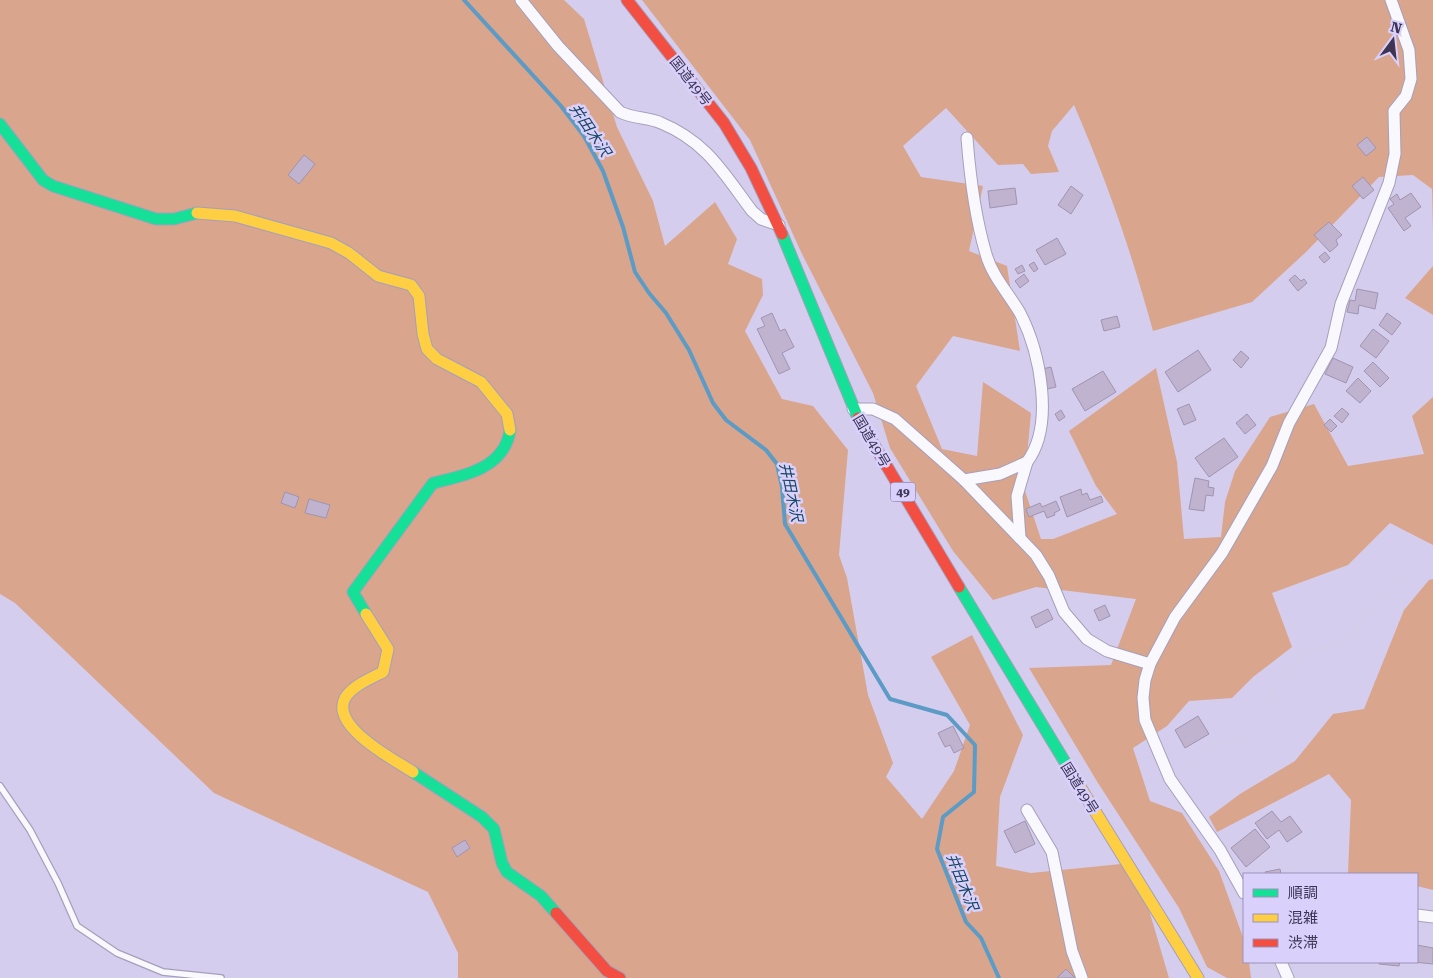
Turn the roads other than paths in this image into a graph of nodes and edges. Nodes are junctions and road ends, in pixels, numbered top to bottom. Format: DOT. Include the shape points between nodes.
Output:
graph roads {
  1 [pos="521,0"];
  2 [pos="627,0"];
  3 [pos="1391,0"];
  4 [pos="0,124"];
  5 [pos="967,138"];
  6 [pos="779,225"];
  7 [pos="853,409"];
  8 [pos="1027,462"];
  9 [pos="964,480"];
  10 [pos="1020,538"];
  11 [pos="1150,664"];
  12 [pos="0,786"];
  13 [pos="1027,810"];
  14 [pos="1243,891"];
  15 [pos="1418,915"];
  16 [pos="1433,916"];
  17 [pos="1281,963"];
  18 [pos="221,978"];
  19 [pos="620,978"];
  20 [pos="1082,978"];
  21 [pos="1198,978"];
  22 [pos="1288,978"];
  1 -- 6 [label="street" via="558,46 620,112 658,121 697,142 752,211 761,219"];
  2 -- 6 [label="main road, 国道49号 / 49" via="724,123"];
  3 -- 11 [label="street" via="1409,50 1411,79 1406,96 1394,111 1395,154 1389,184 1341,304 1331,348 1290,423 1272,466 1222,553 1175,617"];
  4 -- 19 [label="main road" via="43,180 53,186 156,219 173,219 199,212 223,214 336,245 368,271 410,285 419,296 427,350 481,382 510,418 506,445 497,458 470,476 433,483 353,592 388,649 383,672 350,690 344,699 344,715 349,726 361,738 482,817 494,829 507,872 541,896 607,971"];
  5 -- 8 [label="street" via="971,183 986,256 1020,314 1039,366 1042,410 1035,451"];
  6 -- 7 [label="main road, 国道49号 / 49"];
  7 -- 9 [label="street" via="873,408 895,419"];
  7 -- 21 [label="main road, 国道49号 / 49" via="1016,684"];
  8 -- 9 [label="street" via="1000,474"];
  8 -- 10 [label="street" via="1017,496"];
  9 -- 10 [label="street"];
  10 -- 11 [label="street" via="1049,576 1064,612 1087,639 1107,651"];
  11 -- 14 [label="street" via="1143,698 1145,720 1170,779 1220,850"];
  12 -- 18 [label="lane" via="30,830 77,926 117,952 163,972"];
  13 -- 20 [label="street" via="1052,852 1072,951"];
  15 -- 16 [label="street"];
  17 -- 22 [label="street"];
}
